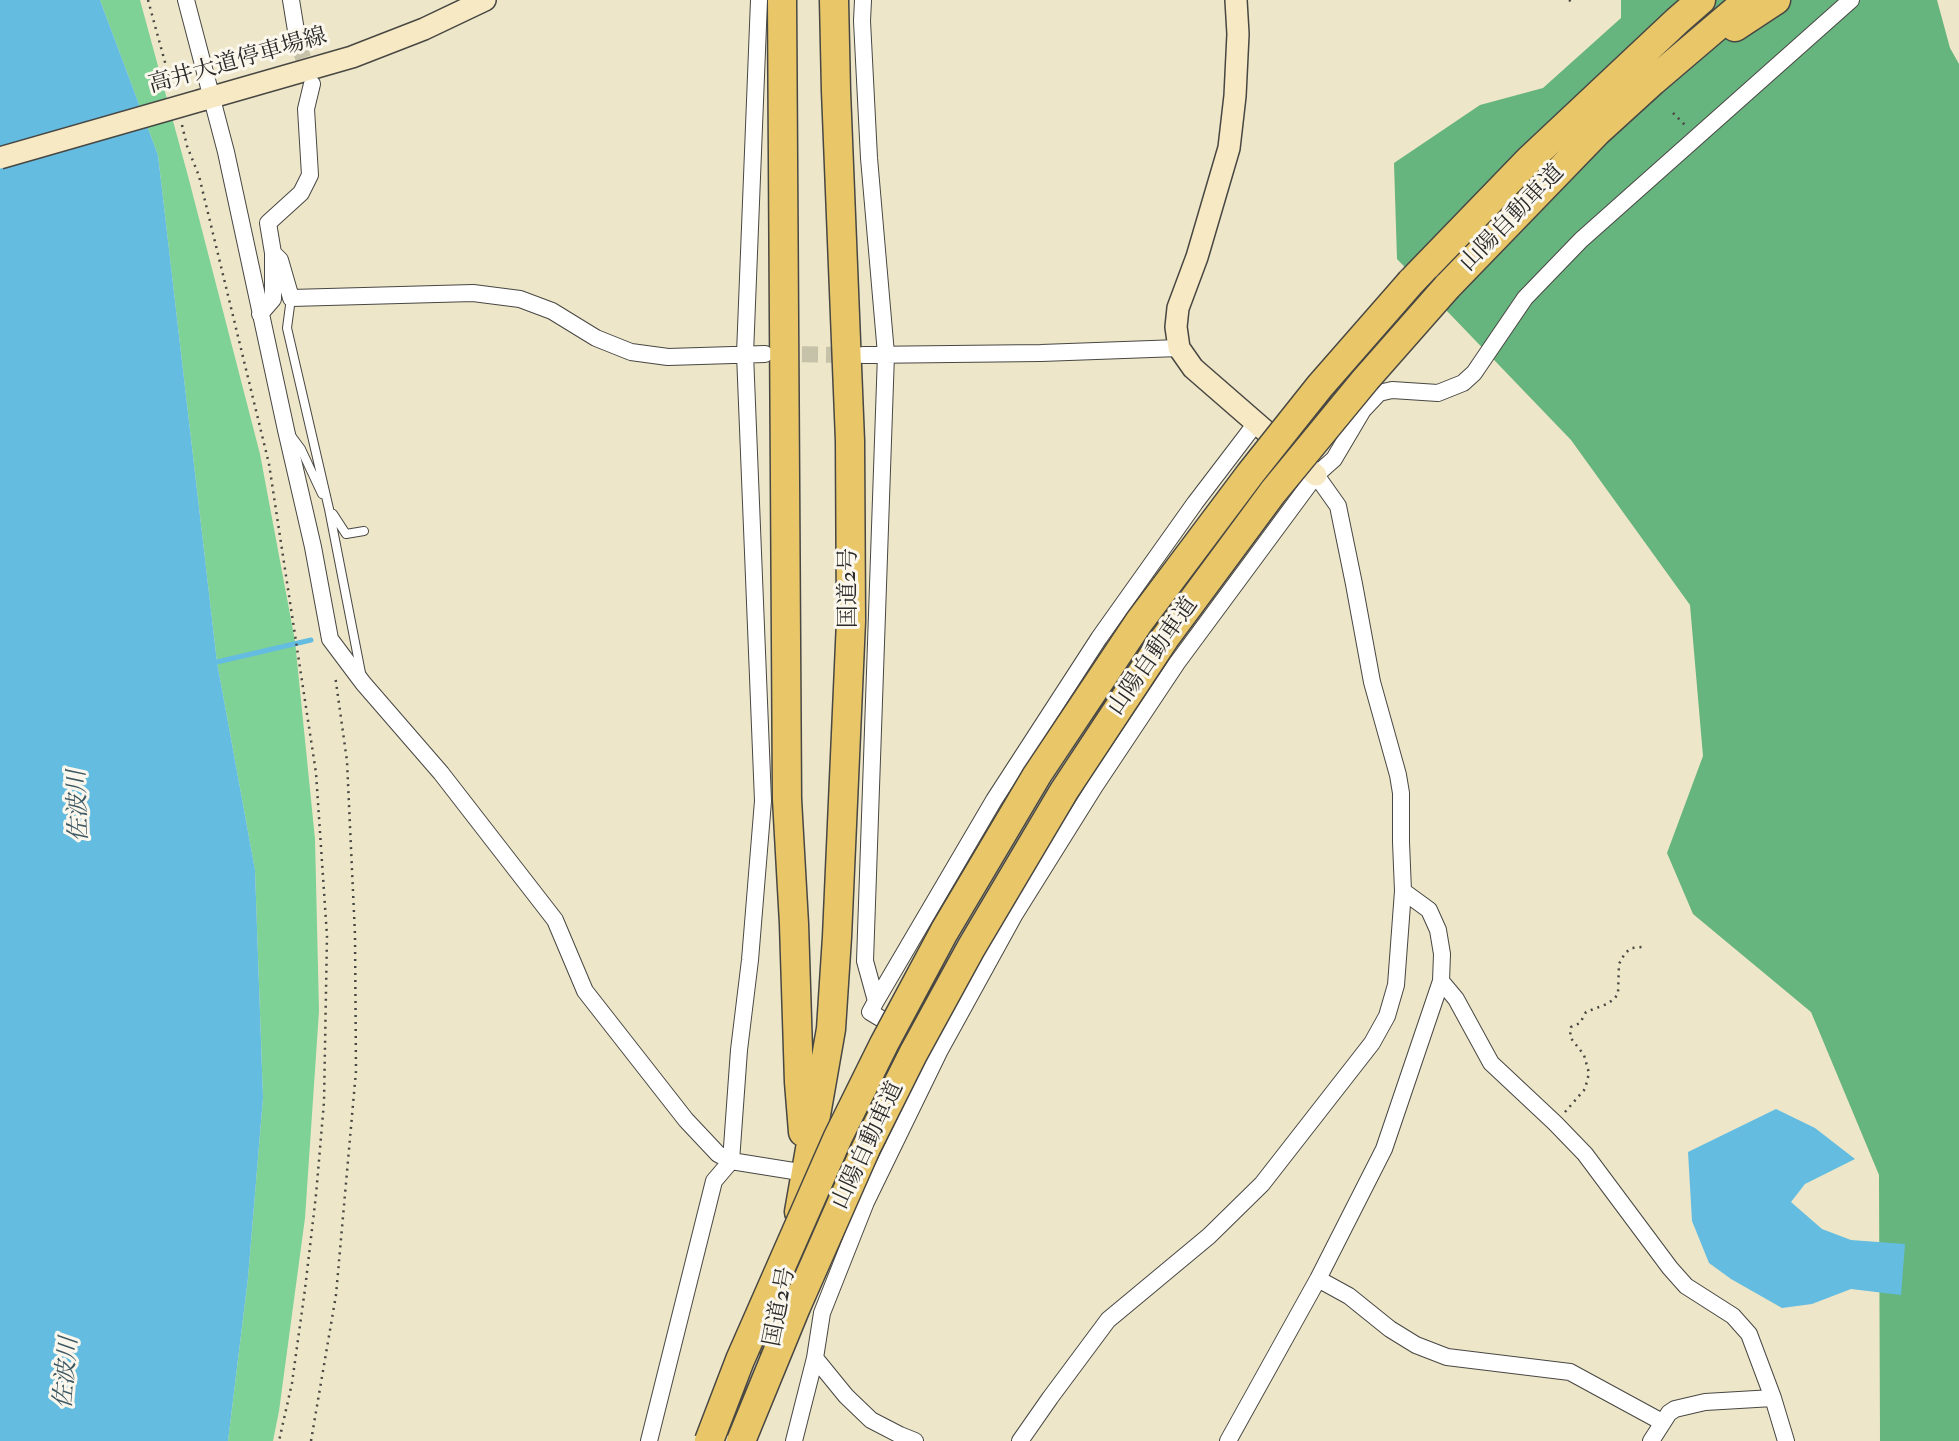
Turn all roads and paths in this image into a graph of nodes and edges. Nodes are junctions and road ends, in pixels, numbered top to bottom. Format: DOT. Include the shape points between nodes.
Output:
graph roads {
  1 [pos="148,0"];
  2 [pos="186,0"];
  3 [pos="291,0"];
  4 [pos="485,0"];
  5 [pos="759,0"];
  6 [pos="782,0"];
  7 [pos="834,0"];
  8 [pos="863,0"];
  9 [pos="1236,0"];
  10 [pos="1701,0"];
  11 [pos="1748,0"];
  12 [pos="1776,0"];
  13 [pos="1852,0"];
  14 [pos="298,43"];
  15 [pos="1653,81"];
  16 [pos="312,84"];
  17 [pos="174,94"];
  18 [pos="207,99"];
  19 [pos="181,120"];
  20 [pos="0,158"];
  21 [pos="273,253"];
  22 [pos="291,298"];
  23 [pos="260,314"];
  24 [pos="1179,348"];
  25 [pos="745,354"];
  26 [pos="765,354"];
  27 [pos="886,354"];
  28 [pos="863,355"];
  29 [pos="1256,423"];
  30 [pos="286,430"];
  31 [pos="1316,475"];
  32 [pos="329,509"];
  33 [pos="364,531"];
  34 [pos="330,639"];
  35 [pos="363,683"];
  36 [pos="1404,891"];
  37 [pos="1642,947"];
  38 [pos="1441,981"];
  39 [pos="876,1001"];
  40 [pos="939,1052"];
  41 [pos="1555,1123"];
  42 [pos="731,1161"];
  43 [pos="806,1173"];
  44 [pos="866,1202"];
  45 [pos="1318,1279"];
  46 [pos="815,1358"];
  47 [pos="1773,1398"];
  48 [pos="1662,1422"];
  49 [pos="279,1441"];
  50 [pos="311,1441"];
  51 [pos="649,1441"];
  52 [pos="709,1441"];
  53 [pos="741,1441"];
  54 [pos="754,1441"];
  55 [pos="794,1441"];
  56 [pos="915,1441"];
  57 [pos="1020,1441"];
  58 [pos="1228,1441"];
  59 [pos="1651,1441"];
  60 [pos="1786,1441"];
  1 -- 17 [label="path"];
  2 -- 18 [label="street"];
  3 -- 14 [label="street"];
  4 -- 18 [label="street, 高井大道停車場線" via="352,57"];
  5 -- 25 [label="street"];
  6 -- 43 [label="highway, 国道2号" via="787,799"];
  7 -- 43 [label="highway, 国道2号" via="850,441 851,621 831,1029"];
  8 -- 27 [label="street" via="869,158"];
  9 -- 24 [label="street" via="1235,96 1229,148 1178,309"];
  10 -- 52 [label="highway, 山陽自動車道, bridge" via="1529,160 1411,282 1320,386 1139,622 1037,775 884,1044 838,1137"];
  11 -- 15 [label="highway, 山陽自動車道"];
  12 -- 15 [label="highway"];
  13 -- 31 [label="street" via="1581,240 1525,298 1463,383 1438,393 1378,393 1335,459"];
  15 -- 53 [label="highway, 山陽自動車道, bridge" via="1597,132 1447,287 1366,379 1273,492 1165,638 1063,792 913,1054 796,1307"];
  16 -- 21 [label="street" via="306,109 310,175 301,193 268,223"];
  18 -- 20 [label="street, 高井大道停車場線, bridge"];
  18 -- 23 [label="street" via="226,152"];
  19 -- 49 [label="path" via="200,176 269,464 316,773 327,936 324,1102 303,1302"];
  21 -- 22 [label="street" via="280,260"];
  21 -- 23 [label="street" via="273,299"];
  22 -- 25 [label="street" via="473,293 520,299 631,352 667,357"];
  22 -- 32 [label="lane" via="287,328"];
  23 -- 30 [label="street"];
  24 -- 27 [label="street"];
  24 -- 29 [label="street" via="1193,368"];
  25 -- 26 [label="street"];
  25 -- 42 [label="street" via="763,801"];
  27 -- 28 [label="street"];
  27 -- 39 [label="street" via="865,961"];
  29 -- 31 [label="street"];
  29 -- 39 [label="street" via="1099,638 994,800"];
  30 -- 32 [label="lane" via="301,449"];
  30 -- 34 [label="street"];
  31 -- 36 [label="street" via="1338,506 1374,692 1398,775"];
  31 -- 40 [label="street" via="1177,663 1095,786"];
  32 -- 33 [label="lane" via="346,534"];
  32 -- 35 [label="lane"];
  34 -- 35 [label="street"];
  34 -- 50 [label="path" via="347,761 356,1071 336,1295"];
  35 -- 42 [label="street" via="442,773 555,920 585,990 686,1120 718,1154"];
  36 -- 38 [label="street" via="1429,910 1438,930"];
  36 -- 57 [label="street" via="1396,985 1388,1016 1372,1043 1262,1184 1209,1236 1108,1320"];
  37 -- 41 [label="path" via="1625,953 1619,964 1614,999 1586,1012 1580,1023 1571,1027 1570,1037 1588,1063 1588,1080"];
  38 -- 41 [label="street" via="1491,1063"];
  38 -- 45 [label="street" via="1384,1149"];
  39 -- 40 [label="street" via="870,1013"];
  40 -- 44 [label="street"];
  41 -- 47 [label="street" via="1686,1286 1733,1316 1749,1334"];
  42 -- 43 [label="street"];
  42 -- 51 [label="street" via="714,1181"];
  43 -- 44 [label="street"];
  43 -- 54 [label="highway, 国道2号"];
  44 -- 46 [label="street" via="821,1313"];
  45 -- 48 [label="street" via="1416,1345 1447,1357 1570,1373"];
  45 -- 58 [label="street"];
  46 -- 55 [label="street"];
  46 -- 56 [label="street" via="871,1420"];
  47 -- 48 [label="street" via="1675,1409"];
  47 -- 60 [label="street"];
  48 -- 59 [label="street"];
}
